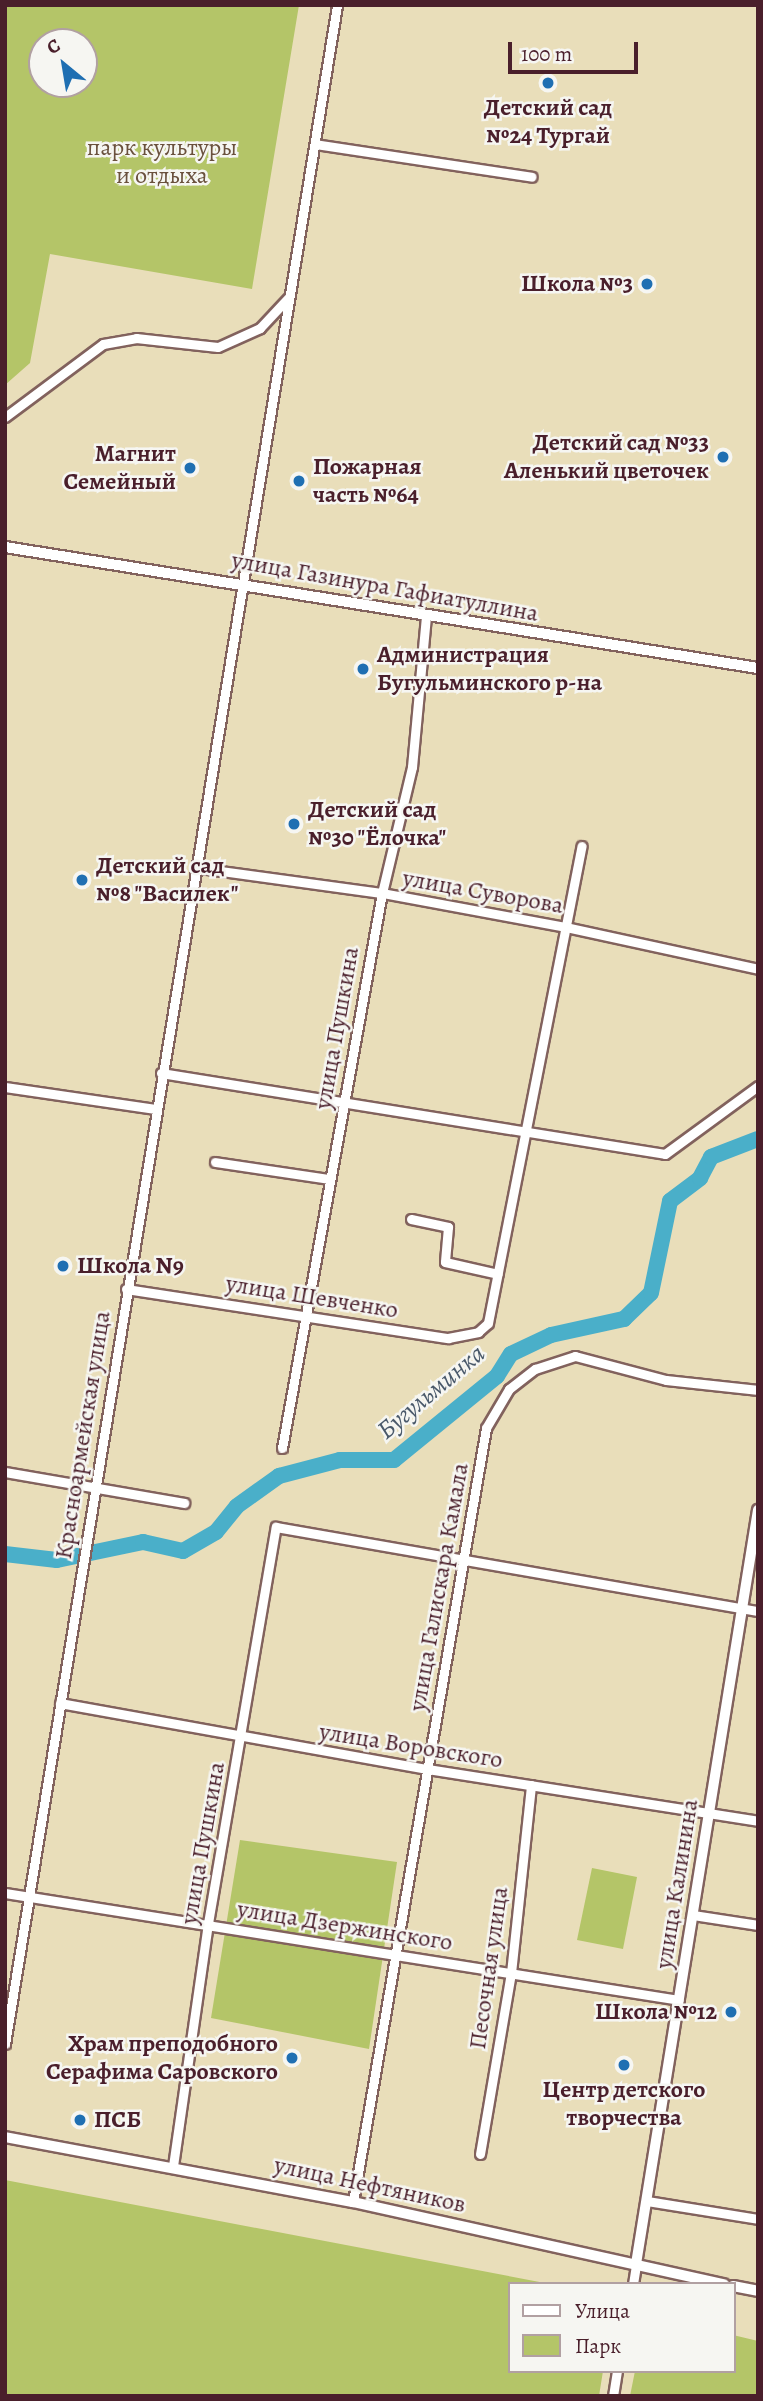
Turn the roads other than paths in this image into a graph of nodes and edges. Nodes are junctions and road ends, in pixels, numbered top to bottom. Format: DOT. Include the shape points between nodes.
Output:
graph roads {
  1 [pos="337,5"];
  2 [pos="315,144"];
  3 [pos="532,177"];
  4 [pos="291,293"];
  5 [pos="5,417"];
  6 [pos="5,547"];
  7 [pos="243,585"];
  8 [pos="426,615"];
  9 [pos="758,668"];
  10 [pos="582,846"];
  11 [pos="199,868"];
  12 [pos="382,893"];
  13 [pos="566,927"];
  14 [pos="758,969"];
  15 [pos="161,1073"];
  16 [pos="758,1086"];
  17 [pos="5,1087"];
  18 [pos="342,1105"];
  19 [pos="155,1109"];
  20 [pos="526,1133"];
  21 [pos="215,1162"];
  22 [pos="329,1179"];
  23 [pos="411,1219"];
  24 [pos="498,1275"];
  25 [pos="126,1289"];
  26 [pos="305,1315"];
  27 [pos="758,1390"];
  28 [pos="282,1448"];
  29 [pos="5,1472"];
  30 [pos="95,1485"];
  31 [pos="184,1503"];
  32 [pos="758,1510"];
  33 [pos="464,1557"];
  34 [pos="741,1607"];
  35 [pos="758,1611"];
  36 [pos="60,1703"];
  37 [pos="240,1736"];
  38 [pos="427,1769"];
  39 [pos="531,1785"];
  40 [pos="710,1812"];
  41 [pos="758,1821"];
  42 [pos="5,1893"];
  43 [pos="29,1894"];
  44 [pos="693,1915"];
  45 [pos="208,1923"];
  46 [pos="758,1925"];
  47 [pos="395,1954"];
  48 [pos="511,1973"];
  49 [pos="679,2000"];
  50 [pos="5,2044"];
  51 [pos="5,2137"];
  52 [pos="481,2154"];
  53 [pos="173,2166"];
  54 [pos="647,2201"];
  55 [pos="353,2202"];
  56 [pos="758,2219"];
  57 [pos="636,2264"];
  58 [pos="633,2282"];
  59 [pos="715,2282"];
  60 [pos="735,2286"];
  61 [pos="758,2291"];
  62 [pos="617,2373"];
  63 [pos="613,2396"];
  1 -- 2 [label="street"];
  2 -- 3 [label="street"];
  2 -- 4 [label="street"];
  4 -- 5 [label="street" via="282,309 260,328 218,347 136,338 103,344"];
  4 -- 7 [label="street, Красноармейская улица"];
  6 -- 7 [label="main road, улица Газинура Гафиатуллина"];
  7 -- 8 [label="main road, улица Газинура Гафиатуллина"];
  7 -- 11 [label="street, Красноармейская улица"];
  8 -- 9 [label="main road, улица Газинура Гафиатуллина"];
  8 -- 12 [label="street, улица Пушкина" via="412,767"];
  10 -- 13 [label="street"];
  11 -- 12 [label="street, улица Суворова"];
  11 -- 15 [label="street, Красноармейская улица"];
  12 -- 13 [label="street, улица Суворова"];
  12 -- 18 [label="street, улица Пушкина"];
  13 -- 14 [label="street, улица Суворова"];
  13 -- 20 [label="street"];
  15 -- 18 [label="street"];
  15 -- 19 [label="street, Красноармейская улица"];
  16 -- 20 [label="street" via="665,1154"];
  17 -- 19 [label="street"];
  18 -- 20 [label="street"];
  18 -- 22 [label="street, улица Пушкина"];
  19 -- 25 [label="street, Красноармейская улица"];
  20 -- 24 [label="street"];
  21 -- 22 [label="street"];
  22 -- 26 [label="street, улица Пушкина"];
  23 -- 24 [label="street" via="448,1227 445,1262"];
  24 -- 26 [label="street, улица Шевченко" via="488,1323 478,1332 448,1338"];
  25 -- 26 [label="street, улица Шевченко"];
  25 -- 30 [label="street, Красноармейская улица"];
  26 -- 28 [label="street, улица Пушкина"];
  27 -- 33 [label="street, улица Галискара Камала" via="666,1380 575,1356 535,1369 509,1389 486,1428"];
  29 -- 30 [label="street"];
  30 -- 31 [label="street"];
  30 -- 36 [label="street, Красноармейская улица"];
  32 -- 34 [label="main road, улица Калинина"];
  33 -- 34 [label="street"];
  33 -- 37 [label="street, улица Пушкина" via="276,1527"];
  33 -- 38 [label="street, улица Галискара Камала"];
  34 -- 35 [label="street"];
  34 -- 40 [label="main road, улица Калинина"];
  36 -- 37 [label="street, улица Воровского"];
  36 -- 43 [label="street, Красноармейская улица"];
  37 -- 38 [label="street, улица Воровского"];
  37 -- 45 [label="street, улица Пушкина"];
  38 -- 39 [label="street, улица Воровского"];
  38 -- 47 [label="street, улица Галискара Камала"];
  39 -- 40 [label="street, улица Воровского"];
  39 -- 48 [label="street, Песочная улица"];
  40 -- 41 [label="street, улица Воровского"];
  40 -- 44 [label="main road, улица Калинина"];
  42 -- 43 [label="street, улица Дзержинского"];
  43 -- 45 [label="street, улица Дзержинского"];
  43 -- 50 [label="street, Красноармейская улица"];
  44 -- 46 [label="street"];
  44 -- 49 [label="main road, улица Калинина"];
  45 -- 47 [label="street, улица Дзержинского"];
  45 -- 53 [label="street, улица Пушкина"];
  47 -- 48 [label="street, улица Дзержинского"];
  47 -- 55 [label="street, улица Галискара Камала"];
  48 -- 49 [label="street, улица Дзержинского"];
  48 -- 52 [label="street, Песочная улица"];
  49 -- 54 [label="main road, улица Калинина"];
  51 -- 53 [label="main road, улица Нефтяников"];
  53 -- 55 [label="main road, улица Нефтяников"];
  54 -- 56 [label="street"];
  54 -- 57 [label="main road, улица Калинина"];
  55 -- 57 [label="main road, улица Нефтяников"];
  57 -- 58 [label="street"];
  57 -- 59 [label="main road, улица Нефтяников"];
  60 -- 61 [label="main road"];
  62 -- 63 [label="street"];
}
